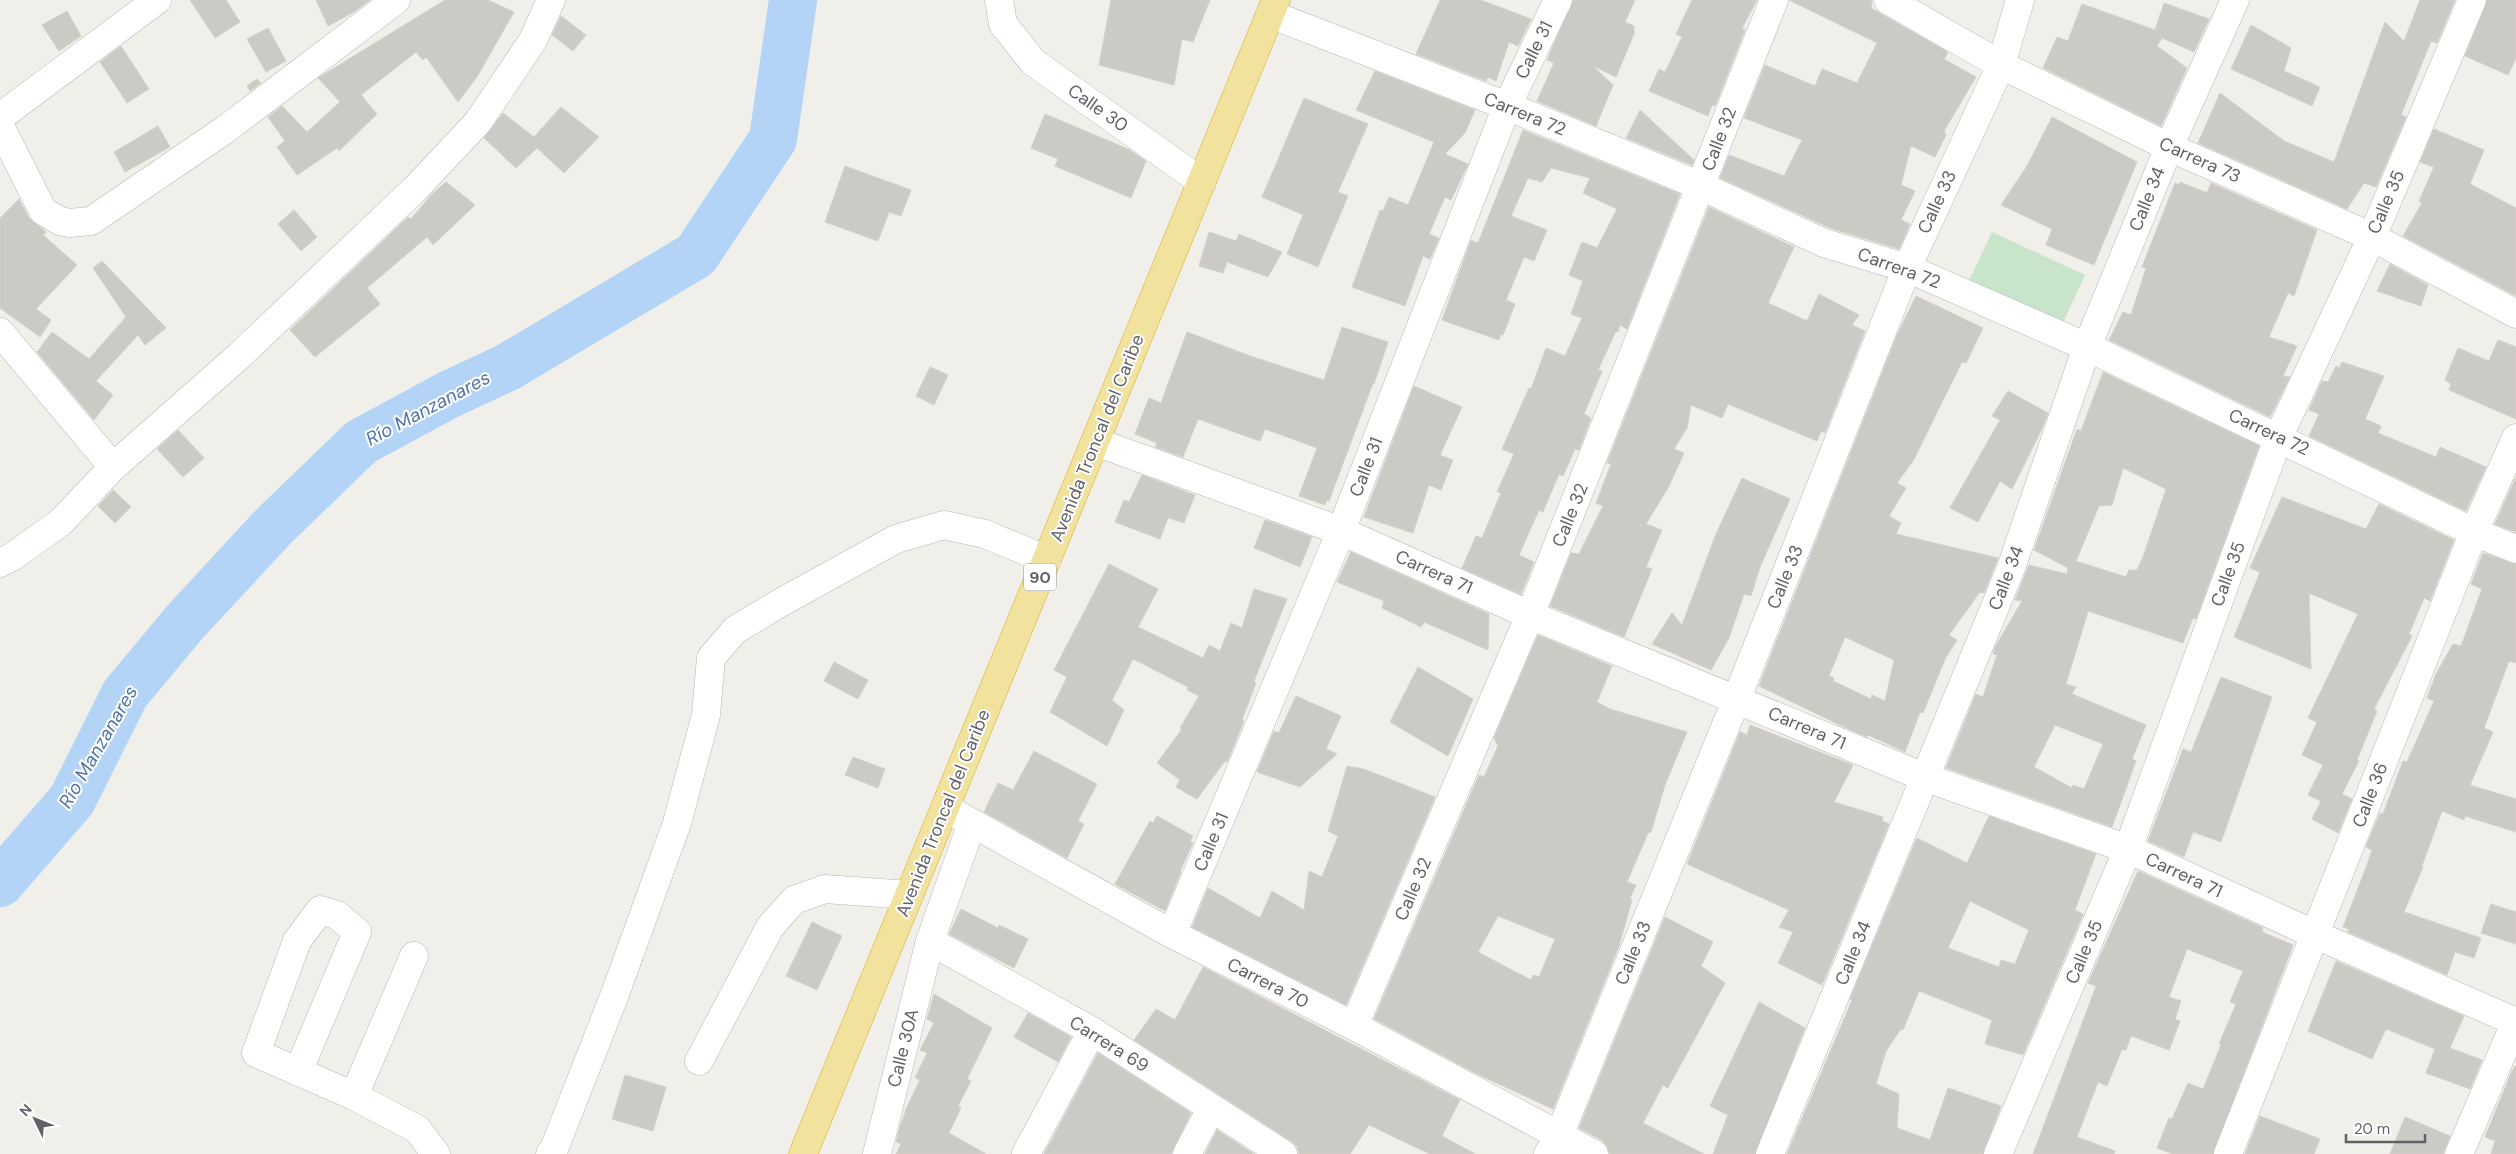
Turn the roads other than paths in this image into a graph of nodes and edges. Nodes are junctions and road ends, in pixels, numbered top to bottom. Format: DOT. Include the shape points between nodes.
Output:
graph roads {
  1 [pos="157,0"];
  2 [pos="396,0"];
  3 [pos="551,0"];
  4 [pos="1558,0"];
  5 [pos="1774,0"];
  6 [pos="1888,0"];
  7 [pos="2020,0"];
  8 [pos="2235,0"];
  9 [pos="2472,0"];
  10 [pos="1273,7"];
  11 [pos="1001,12"];
  12 [pos="2001,65"];
  13 [pos="1507,106"];
  14 [pos="0,117"];
  15 [pos="0,126"];
  16 [pos="2169,147"];
  17 [pos="1202,182"];
  18 [pos="1701,186"];
  19 [pos="2372,237"];
  20 [pos="1907,268"];
  21 [pos="2516,314"];
  22 [pos="0,332"];
  23 [pos="2087,347"];
  24 [pos="2279,436"];
  25 [pos="2516,438"];
  26 [pos="1096,442"];
  27 [pos="113,467"];
  28 [pos="1341,531"];
  29 [pos="2474,532"];
  30 [pos="2516,549"];
  31 [pos="1047,560"];
  32 [pos="0,563"];
  33 [pos="1530,615"];
  34 [pos="1737,698"];
  35 [pos="1924,777"];
  36 [pos="945,808"];
  37 [pos="972,823"];
  38 [pos="2128,849"];
  39 [pos="909,896"];
  40 [pos="1172,934"];
  41 [pos="2316,935"];
  42 [pos="930,941"];
  43 [pos="414,956"];
  44 [pos="2516,1021"];
  45 [pos="1354,1026"];
  46 [pos="1092,1031"];
  47 [pos="699,1061"];
  48 [pos="298,1072"];
  49 [pos="354,1096"];
  50 [pos="1210,1109"];
  51 [pos="1553,1145"];
  52 [pos="436,1154"];
  53 [pos="550,1154"];
  54 [pos="803,1154"];
  55 [pos="876,1154"];
  56 [pos="1026,1154"];
  57 [pos="1187,1154"];
  58 [pos="1283,1154"];
  59 [pos="1594,1154"];
  60 [pos="1770,1154"];
  61 [pos="1998,1154"];
  62 [pos="2228,1154"];
  63 [pos="2459,1154"];
  1 -- 14 [label="street"];
  2 -- 15 [label="street" via="226,129 91,221 69,223 43,211"];
  3 -- 27 [label="street" via="533,40 478,122 415,189 239,356"];
  4 -- 13 [label="street, Calle 31"];
  5 -- 18 [label="street, Calle 32"];
  6 -- 12 [label="street, Carrera 73"];
  7 -- 12 [label="street, Calle 33"];
  8 -- 16 [label="street, Calle 34"];
  9 -- 19 [label="street, Calle 35"];
  10 -- 13 [label="street, Carrera 72"];
  10 -- 17 [label="highway, Avenida Troncal del Caribe / 90"];
  11 -- 17 [label="street, Calle 30" via="1033,62"];
  12 -- 16 [label="street, Carrera 73"];
  12 -- 20 [label="street, Calle 33"];
  13 -- 18 [label="street, Carrera 72"];
  13 -- 28 [label="street, Calle 31"];
  16 -- 19 [label="street, Carrera 73"];
  16 -- 23 [label="street, Calle 34"];
  17 -- 26 [label="highway, Avenida Troncal del Caribe / 90"];
  18 -- 20 [label="street, Carrera 72" via="1824,243"];
  18 -- 33 [label="street, Calle 32"];
  19 -- 21 [label="street, Carrera 73"];
  19 -- 24 [label="street, Calle 35"];
  20 -- 23 [label="street, Carrera 72"];
  20 -- 34 [label="street, Calle 33"];
  22 -- 27 [label="street"];
  23 -- 24 [label="street, Carrera 72"];
  23 -- 35 [label="street, Calle 34" via="2012,568"];
  24 -- 29 [label="street, Carrera 72"];
  24 -- 38 [label="street, Calle 35"];
  25 -- 29 [label="street, Calle 36"];
  26 -- 28 [label="street, Carrera 71"];
  26 -- 31 [label="highway, Avenida Troncal del Caribe / 90"];
  27 -- 32 [label="street" via="61,522"];
  28 -- 33 [label="street, Carrera 71"];
  28 -- 40 [label="street, Calle 31"];
  29 -- 30 [label="street, Carrera 72"];
  29 -- 41 [label="street, Calle 36"];
  31 -- 36 [label="highway, Avenida Troncal del Caribe / 90"];
  31 -- 53 [label="street" via="985,534 944,525 896,539 735,630 711,658 706,715 677,823 615,994"];
  33 -- 34 [label="street, Carrera 71"];
  33 -- 45 [label="street, Calle 32"];
  34 -- 35 [label="street, Carrera 71"];
  34 -- 51 [label="street, Calle 33"];
  35 -- 38 [label="street, Carrera 71"];
  35 -- 60 [label="street, Calle 34"];
  36 -- 37 [label="street, Carrera 70"];
  36 -- 39 [label="highway, Avenida Troncal del Caribe / 90"];
  37 -- 40 [label="street, Carrera 70"];
  37 -- 42 [label="street, Calle 30A"];
  38 -- 41 [label="street, Carrera 71"];
  38 -- 61 [label="street, Calle 35"];
  39 -- 47 [label="street" via="825,889 794,900 770,927"];
  39 -- 54 [label="highway, Avenida Troncal del Caribe / 90"];
  40 -- 45 [label="street, Carrera 70"];
  41 -- 44 [label="street, Carrera 71"];
  41 -- 62 [label="street, Calle 36"];
  42 -- 46 [label="street, Carrera 69"];
  42 -- 55 [label="street, Calle 30A"];
  43 -- 49 [label="street"];
  44 -- 63 [label="street"];
  45 -- 51 [label="street, Carrera 70"];
  46 -- 50 [label="street, Carrera 69"];
  46 -- 56 [label="street"];
  48 -- 48 [label="street" via="357,932 337,915 320,910 297,941 256,1053"];
  48 -- 49 [label="street"];
  49 -- 52 [label="street" via="417,1129"];
  50 -- 57 [label="street"];
  50 -- 58 [label="street, Carrera 69"];
  51 -- 59 [label="street, Carrera 70"];
}
